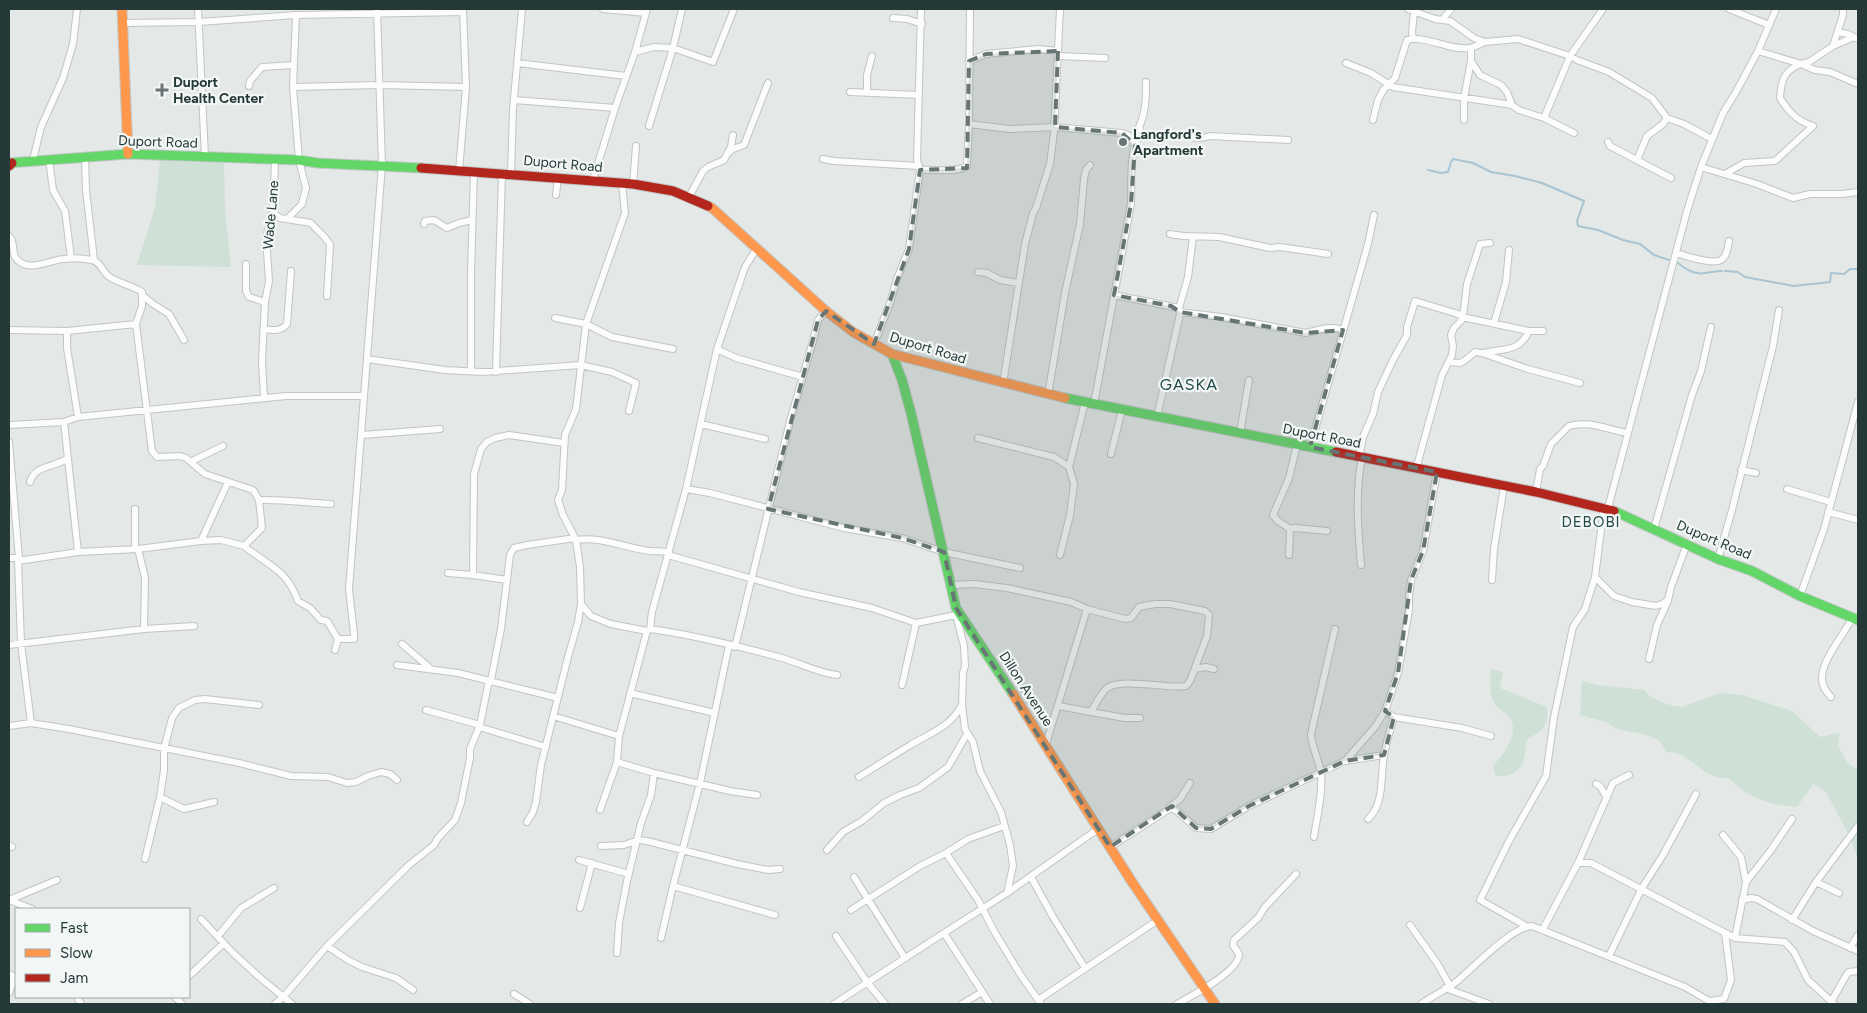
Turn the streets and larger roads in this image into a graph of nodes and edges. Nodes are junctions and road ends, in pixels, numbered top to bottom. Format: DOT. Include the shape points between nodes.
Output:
graph roads {
  1 [pos="77,9"];
  2 [pos="122,9"];
  3 [pos="198,9"];
  4 [pos="522,9"];
  5 [pos="598,9"];
  6 [pos="603,9"];
  7 [pos="682,9"];
  8 [pos="734,9"];
  9 [pos="921,9"];
  10 [pos="970,9"];
  11 [pos="1060,9"];
  12 [pos="1451,9"];
  13 [pos="1603,9"];
  14 [pos="1729,9"];
  15 [pos="1771,9"];
  16 [pos="1776,9"];
  17 [pos="1843,9"];
  18 [pos="463,10"];
  19 [pos="1411,10"];
  20 [pos="377,11"];
  21 [pos="646,11"];
  22 [pos="289,12"];
  23 [pos="296,16"];
  24 [pos="893,18"];
  25 [pos="1442,20"];
  26 [pos="200,22"];
  27 [pos="123,23"];
  28 [pos="922,24"];
  29 [pos="1767,24"];
  30 [pos="1838,32"];
  31 [pos="1856,38"];
  32 [pos="1413,39"];
  33 [pos="1485,42"];
  34 [pos="1833,46"];
  35 [pos="673,48"];
  36 [pos="1471,48"];
  37 [pos="1758,51"];
  38 [pos="635,52"];
  39 [pos="1058,54"];
  40 [pos="872,56"];
  41 [pos="1570,56"];
  42 [pos="1105,58"];
  43 [pos="969,61"];
  44 [pos="1471,61"];
  45 [pos="518,63"];
  46 [pos="1346,63"];
  47 [pos="1801,64"];
  48 [pos="294,65"];
  49 [pos="626,76"];
  50 [pos="1146,82"];
  51 [pos="768,84"];
  52 [pos="1388,84"];
  53 [pos="1858,84"];
  54 [pos="379,85"];
  55 [pos="248,86"];
  56 [pos="293,87"];
  57 [pos="466,87"];
  58 [pos="850,92"];
  59 [pos="867,92"];
  60 [pos="919,95"];
  61 [pos="1464,98"];
  62 [pos="514,100"];
  63 [pos="1512,105"];
  64 [pos="615,108"];
  65 [pos="1544,118"];
  66 [pos="1667,118"];
  67 [pos="1373,120"];
  68 [pos="1464,120"];
  69 [pos="969,124"];
  70 [pos="650,126"];
  71 [pos="1055,127"];
  72 [pos="1574,132"];
  73 [pos="1142,134"];
  74 [pos="733,135"];
  75 [pos="1712,139"];
  76 [pos="1288,140"];
  77 [pos="1608,142"];
  78 [pos="1135,145"];
  79 [pos="636,146"];
  80 [pos="128,154"];
  81 [pos="727,154"];
  82 [pos="85,157"];
  83 [pos="205,158"];
  84 [pos="49,159"];
  85 [pos="823,159"];
  86 [pos="33,160"];
  87 [pos="275,160"];
  88 [pos="300,160"];
  89 [pos="1637,160"];
  90 [pos="10,164"];
  91 [pos="382,165"];
  92 [pos="1090,165"];
  93 [pos="1702,167"];
  94 [pos="919,168"];
  95 [pos="458,171"];
  96 [pos="474,171"];
  97 [pos="507,173"];
  98 [pos="1724,174"];
  99 [pos="558,177"];
  100 [pos="1671,178"];
  101 [pos="593,180"];
  102 [pos="622,183"];
  103 [pos="634,184"];
  104 [pos="1858,192"];
  105 [pos="556,195"];
  106 [pos="689,197"];
  107 [pos="274,214"];
  108 [pos="1374,215"];
  109 [pos="287,219"];
  110 [pos="472,220"];
  111 [pos="424,224"];
  112 [pos="1170,234"];
  113 [pos="9,236"];
  114 [pos="1193,237"];
  115 [pos="1730,241"];
  116 [pos="1490,243"];
  117 [pos="757,248"];
  118 [pos="1509,250"];
  119 [pos="1676,253"];
  120 [pos="1328,254"];
  121 [pos="71,258"];
  122 [pos="94,260"];
  123 [pos="246,264"];
  124 [pos="291,271"];
  125 [pos="978,272"];
  126 [pos="1019,283"];
  127 [pos="1114,295"];
  128 [pos="142,296"];
  129 [pos="327,296"];
  130 [pos="264,302"];
  131 [pos="1180,310"];
  132 [pos="1778,310"];
  133 [pos="826,311"];
  134 [pos="1462,316"];
  135 [pos="556,318"];
  136 [pos="1494,323"];
  137 [pos="136,324"];
  138 [pos="586,324"];
  139 [pos="1711,327"];
  140 [pos="263,329"];
  141 [pos="9,330"];
  142 [pos="1344,330"];
  143 [pos="1529,330"];
  144 [pos="1543,331"];
  145 [pos="67,332"];
  146 [pos="184,340"];
  147 [pos="874,344"];
  148 [pos="673,349"];
  149 [pos="717,349"];
  150 [pos="1505,351"];
  151 [pos="1482,353"];
  152 [pos="892,354"];
  153 [pos="368,359"];
  154 [pos="1449,362"];
  155 [pos="1508,362"];
  156 [pos="581,365"];
  157 [pos="471,370"];
  158 [pos="496,372"];
  159 [pos="803,377"];
  160 [pos="1249,380"];
  161 [pos="1580,383"];
  162 [pos="1003,384"];
  163 [pos="1048,395"];
  164 [pos="364,396"];
  165 [pos="264,398"];
  166 [pos="1858,402"];
  167 [pos="1090,403"];
  168 [pos="146,410"];
  169 [pos="1122,410"];
  170 [pos="629,411"];
  171 [pos="78,417"];
  172 [pos="1157,417"];
  173 [pos="64,422"];
  174 [pos="701,424"];
  175 [pos="9,425"];
  176 [pos="440,429"];
  177 [pos="1240,433"];
  178 [pos="1628,433"];
  179 [pos="362,435"];
  180 [pos="978,438"];
  181 [pos="765,440"];
  182 [pos="9,442"];
  183 [pos="564,443"];
  184 [pos="1297,445"];
  185 [pos="223,446"];
  186 [pos="1310,447"];
  187 [pos="1111,454"];
  188 [pos="1360,457"];
  189 [pos="68,458"];
  190 [pos="192,461"];
  191 [pos="1069,467"];
  192 [pos="1416,468"];
  193 [pos="1741,470"];
  194 [pos="1437,472"];
  195 [pos="1756,473"];
  196 [pos="30,482"];
  197 [pos="228,482"];
  198 [pos="1504,486"];
  199 [pos="686,489"];
  200 [pos="1787,489"];
  201 [pos="1536,492"];
  202 [pos="259,500"];
  203 [pos="1831,502"];
  204 [pos="331,504"];
  205 [pos="1606,508"];
  206 [pos="135,509"];
  207 [pos="768,509"];
  208 [pos="1828,512"];
  209 [pos="1858,520"];
  210 [pos="1290,529"];
  211 [pos="1654,529"];
  212 [pos="1327,531"];
  213 [pos="576,539"];
  214 [pos="201,541"];
  215 [pos="1687,544"];
  216 [pos="244,546"];
  217 [pos="136,549"];
  218 [pos="78,552"];
  219 [pos="944,552"];
  220 [pos="669,554"];
  221 [pos="1060,555"];
  222 [pos="1289,555"];
  223 [pos="9,558"];
  224 [pos="18,559"];
  225 [pos="1718,559"];
  226 [pos="1361,565"];
  227 [pos="1020,568"];
  228 [pos="448,573"];
  229 [pos="473,575"];
  230 [pos="1595,577"];
  231 [pos="751,578"];
  232 [pos="507,580"];
  233 [pos="1492,580"];
  234 [pos="950,585"];
  235 [pos="1800,596"];
  236 [pos="1668,600"];
  237 [pos="581,604"];
  238 [pos="1087,609"];
  239 [pos="956,612"];
  240 [pos="1855,619"];
  241 [pos="916,623"];
  242 [pos="194,626"];
  243 [pos="144,629"];
  244 [pos="1334,629"];
  245 [pos="648,630"];
  246 [pos="338,639"];
  247 [pos="21,643"];
  248 [pos="402,644"];
  249 [pos="9,645"];
  250 [pos="732,646"];
  251 [pos="336,650"];
  252 [pos="1649,659"];
  253 [pos="397,665"];
  254 [pos="1195,669"];
  255 [pos="1214,669"];
  256 [pos="432,670"];
  257 [pos="837,674"];
  258 [pos="490,680"];
  259 [pos="902,685"];
  260 [pos="630,693"];
  261 [pos="1831,697"];
  262 [pos="558,698"];
  263 [pos="259,705"];
  264 [pos="962,705"];
  265 [pos="1059,706"];
  266 [pos="426,710"];
  267 [pos="1091,712"];
  268 [pos="1385,712"];
  269 [pos="715,713"];
  270 [pos="553,716"];
  271 [pos="1140,718"];
  272 [pos="1394,718"];
  273 [pos="31,723"];
  274 [pos="9,726"];
  275 [pos="480,726"];
  276 [pos="967,734"];
  277 [pos="619,736"];
  278 [pos="1491,736"];
  279 [pos="1046,744"];
  280 [pos="546,747"];
  281 [pos="164,749"];
  282 [pos="1384,755"];
  283 [pos="1345,761"];
  284 [pos="617,762"];
  285 [pos="1321,772"];
  286 [pos="654,773"];
  287 [pos="1629,775"];
  288 [pos="858,777"];
  289 [pos="397,780"];
  290 [pos="700,783"];
  291 [pos="1190,783"];
  292 [pos="1596,784"];
  293 [pos="1696,794"];
  294 [pos="757,795"];
  295 [pos="160,796"];
  296 [pos="1606,798"];
  297 [pos="214,802"];
  298 [pos="1168,809"];
  299 [pos="600,810"];
  300 [pos="1368,819"];
  301 [pos="1792,819"];
  302 [pos="527,822"];
  303 [pos="1004,826"];
  304 [pos="1858,826"];
  305 [pos="1098,829"];
  306 [pos="1723,835"];
  307 [pos="1314,837"];
  308 [pos="638,840"];
  309 [pos="601,846"];
  310 [pos="1110,847"];
  311 [pos="683,850"];
  312 [pos="827,850"];
  313 [pos="946,853"];
  314 [pos="144,859"];
  315 [pos="580,860"];
  316 [pos="592,863"];
  317 [pos="1578,863"];
  318 [pos="780,869"];
  319 [pos="628,874"];
  320 [pos="1296,874"];
  321 [pos="854,877"];
  322 [pos="1031,877"];
  323 [pos="57,880"];
  324 [pos="1746,882"];
  325 [pos="1816,882"];
  326 [pos="672,886"];
  327 [pos="274,888"];
  328 [pos="1642,888"];
  329 [pos="1008,893"];
  330 [pos="1839,893"];
  331 [pos="868,899"];
  332 [pos="9,900"];
  333 [pos="1742,900"];
  334 [pos="29,908"];
  335 [pos="580,908"];
  336 [pos="984,909"];
  337 [pos="851,910"];
  338 [pos="775,915"];
  339 [pos="201,919"];
  340 [pos="1158,920"];
  341 [pos="1792,920"];
  342 [pos="1410,925"];
  343 [pos="1526,926"];
  344 [pos="1543,929"];
  345 [pos="944,933"];
  346 [pos="1725,933"];
  347 [pos="1858,935"];
  348 [pos="218,936"];
  349 [pos="836,936"];
  350 [pos="661,938"];
  351 [pos="1735,938"];
  352 [pos="224,943"];
  353 [pos="327,946"];
  354 [pos="1850,948"];
  355 [pos="1858,951"];
  356 [pos="617,953"];
  357 [pos="1609,956"];
  358 [pos="905,958"];
  359 [pos="1085,968"];
  360 [pos="1858,971"];
  361 [pos="9,974"];
  362 [pos="190,975"];
  363 [pos="867,982"];
  364 [pos="1448,987"];
  365 [pos="1205,989"];
  366 [pos="413,990"];
  367 [pos="982,992"];
  368 [pos="9,993"];
  369 [pos="514,994"];
  370 [pos="284,996"];
  371 [pos="1040,1002"];
  372 [pos="1429,1002"];
  373 [pos="1832,1003"];
  374 [pos="275,1004"];
  375 [pos="292,1004"];
  376 [pos="530,1004"];
  377 [pos="834,1004"];
  378 [pos="885,1004"];
  379 [pos="962,1004"];
  380 [pos="990,1004"];
  381 [pos="1176,1004"];
  382 [pos="1215,1004"];
  383 [pos="1421,1004"];
  384 [pos="1489,1004"];
  1 -- 86 [label="street" via="71,53 41,127"];
  2 -- 27 [label="street"];
  3 -- 26 [label="street"];
  4 -- 45 [label="street"];
  5 -- 6 [label="street"];
  6 -- 21 [label="street"];
  7 -- 35 [label="street"];
  8 -- 35 [label="street" via="714,62"];
  9 -- 28 [label="street"];
  10 -- 43 [label="street"];
  11 -- 39 [label="street"];
  12 -- 25 [label="street"];
  13 -- 41 [label="street"];
  14 -- 29 [label="street"];
  15 -- 29 [label="street"];
  16 -- 29 [label="street"];
  17 -- 30 [label="street"];
  18 -- 20 [label="street"];
  18 -- 57 [label="street"];
  19 -- 25 [label="street"];
  19 -- 32 [label="street"];
  20 -- 23 [label="street"];
  20 -- 54 [label="street"];
  21 -- 38 [label="street"];
  22 -- 23 [label="street"];
  22 -- 26 [label="street"];
  23 -- 48 [label="street"];
  24 -- 28 [label="street"];
  25 -- 33 [label="street"];
  26 -- 27 [label="street"];
  26 -- 83 [label="street"];
  27 -- 80 [label="street"];
  28 -- 60 [label="street"];
  29 -- 37 [label="street"];
  30 -- 31 [label="street"];
  30 -- 34 [label="street"];
  31 -- 34 [label="street"];
  32 -- 36 [label="street"];
  32 -- 52 [label="street" via="1407,40 1395,78"];
  33 -- 36 [label="street"];
  33 -- 41 [label="street" via="1518,39"];
  34 -- 47 [label="street" via="1810,62"];
  35 -- 38 [label="street" via="654,47"];
  35 -- 70 [label="street"];
  36 -- 44 [label="street"];
  37 -- 47 [label="street"];
  37 -- 75 [label="street"];
  38 -- 49 [label="street"];
  39 -- 42 [label="street"];
  39 -- 43 [label="street" via="1038,49 986,54"];
  39 -- 71 [label="street"];
  40 -- 59 [label="street"];
  41 -- 65 [label="street"];
  41 -- 66 [label="street" via="1603,69 1652,98"];
  43 -- 69 [label="street"];
  44 -- 61 [label="street"];
  44 -- 63 [label="street" via="1480,75 1507,92"];
  45 -- 49 [label="street"];
  45 -- 62 [label="street"];
  46 -- 52 [label="street"];
  47 -- 53 [label="street"];
  47 -- 98 [label="street" via="1782,78 1780,98 1794,117 1814,126 1775,161 1744,163"];
  48 -- 55 [label="street" via="262,67"];
  48 -- 56 [label="street"];
  49 -- 64 [label="street"];
  50 -- 73 [label="street" via="1143,120 1139,127"];
  51 -- 81 [label="street" via="744,145"];
  52 -- 61 [label="street"];
  52 -- 67 [label="street" via="1378,100"];
  54 -- 56 [label="street"];
  54 -- 57 [label="street"];
  54 -- 91 [label="street"];
  56 -- 88 [label="street"];
  57 -- 95 [label="street"];
  58 -- 59 [label="street"];
  59 -- 60 [label="street"];
  60 -- 94 [label="street"];
  61 -- 63 [label="street"];
  61 -- 68 [label="street"];
  62 -- 64 [label="street"];
  62 -- 97 [label="street"];
  63 -- 65 [label="street"];
  64 -- 101 [label="street"];
  65 -- 72 [label="street"];
  66 -- 75 [label="street"];
  66 -- 89 [label="street" via="1647,136"];
  69 -- 71 [label="street" via="1010,129"];
  69 -- 94 [label="street" via="967,166 957,169"];
  71 -- 78 [label="street" via="1122,133 1128,135"];
  71 -- 126 [label="street" via="1050,164 1030,224"];
  73 -- 76 [label="street" via="1193,139 1210,136"];
  73 -- 78 [label="street"];
  74 -- 81 [label="street"];
  75 -- 93 [label="street"];
  77 -- 89 [label="street"];
  78 -- 127 [label="street" via="1131,204"];
  79 -- 103 [label="street"];
  80 -- 82 [label="street, Duport Road"];
  80 -- 83 [label="street, Duport Road"];
  81 -- 106 [label="street" via="724,160 704,171"];
  82 -- 84 [label="street, Duport Road"];
  82 -- 122 [label="street"];
  83 -- 87 [label="street, Duport Road"];
  84 -- 86 [label="street, Duport Road"];
  84 -- 121 [label="street" via="54,190 65,211"];
  85 -- 94 [label="street"];
  86 -- 90 [label="street, Duport Road"];
  87 -- 88 [label="street, Duport Road"];
  87 -- 107 [label="street, Wade Lane"];
  88 -- 91 [label="street, Duport Road"];
  88 -- 109 [label="street" via="305,194 302,204"];
  89 -- 100 [label="street"];
  91 -- 95 [label="street, Duport Road"];
  91 -- 153 [label="street"];
  92 -- 163 [label="street" via="1084,179 1080,224"];
  93 -- 98 [label="street"];
  93 -- 119 [label="street"];
  94 -- 147 [label="street" via="909,249"];
  95 -- 96 [label="street, Duport Road"];
  96 -- 97 [label="street, Duport Road"];
  96 -- 110 [label="street"];
  97 -- 99 [label="street, Duport Road"];
  97 -- 158 [label="street"];
  98 -- 104 [label="street" via="1794,198"];
  99 -- 101 [label="street, Duport Road"];
  99 -- 105 [label="street"];
  101 -- 102 [label="street, Duport Road"];
  102 -- 103 [label="street, Duport Road"];
  102 -- 138 [label="street" via="625,213"];
  103 -- 106 [label="street, Duport Road"];
  106 -- 117 [label="street, Duport Road" via="712,208"];
  107 -- 109 [label="street"];
  107 -- 130 [label="street, Wade Lane" via="266,237 269,281"];
  108 -- 142 [label="street"];
  109 -- 129 [label="street" via="311,223 328,241"];
  110 -- 111 [label="street" via="447,230 434,220"];
  110 -- 157 [label="street"];
  112 -- 114 [label="street"];
  113 -- 121 [label="street" via="17,261 24,265"];
  114 -- 120 [label="street" via="1219,237 1270,248"];
  114 -- 131 [label="street"];
  115 -- 119 [label="street" via="1726,254 1717,261"];
  116 -- 134 [label="street" via="1480,244 1467,284"];
  117 -- 133 [label="street, Duport Road"];
  117 -- 149 [label="street" via="745,267"];
  118 -- 136 [label="street" via="1506,282"];
  119 -- 178 [label="street"];
  121 -- 122 [label="street"];
  122 -- 128 [label="street" via="108,276 134,286"];
  123 -- 130 [label="street" via="246,291"];
  124 -- 140 [label="street" via="287,324 279,330"];
  125 -- 126 [label="street"];
  126 -- 162 [label="street"];
  127 -- 131 [label="street"];
  127 -- 167 [label="street"];
  128 -- 137 [label="street"];
  128 -- 146 [label="street" via="169,314"];
  130 -- 140 [label="street, Wade Lane"];
  131 -- 142 [label="street" via="1306,333 1319,329"];
  131 -- 172 [label="street"];
  132 -- 193 [label="street" via="1773,346"];
  133 -- 147 [label="street, Duport Road"];
  133 -- 159 [label="street" via="818,320"];
  134 -- 136 [label="street"];
  134 -- 154 [label="street" via="1451,336 1453,346"];
  134 -- 188 [label="street" via="1415,301 1407,335 1378,392"];
  135 -- 138 [label="street"];
  136 -- 143 [label="street"];
  137 -- 145 [label="street"];
  137 -- 168 [label="street"];
  138 -- 148 [label="street" via="612,337"];
  138 -- 156 [label="street"];
  139 -- 211 [label="street"];
  140 -- 165 [label="street, Wade Lane"];
  141 -- 145 [label="street"];
  142 -- 186 [label="street"];
  143 -- 144 [label="street"];
  143 -- 150 [label="street" via="1522,341"];
  145 -- 171 [label="street"];
  147 -- 152 [label="street, Duport Road"];
  149 -- 159 [label="street" via="736,358"];
  149 -- 174 [label="street"];
  150 -- 151 [label="street"];
  150 -- 155 [label="street"];
  151 -- 154 [label="street" via="1475,352 1460,363"];
  151 -- 155 [label="street"];
  152 -- 162 [label="street, Duport Road"];
  152 -- 219 [label="street, Dillon Avenue" via="909,405"];
  153 -- 157 [label="street" via="445,370"];
  153 -- 164 [label="street"];
  154 -- 192 [label="street" via="1442,375"];
  155 -- 161 [label="street"];
  156 -- 158 [label="street"];
  156 -- 170 [label="street" via="612,372 636,383"];
  156 -- 183 [label="street" via="576,409"];
  157 -- 158 [label="street"];
  159 -- 207 [label="street"];
  160 -- 177 [label="street"];
  162 -- 163 [label="street, Duport Road"];
  163 -- 167 [label="street, Duport Road"];
  164 -- 165 [label="street"];
  164 -- 179 [label="street"];
  165 -- 168 [label="street"];
  166 -- 203 [label="street"];
  167 -- 169 [label="street, Duport Road"];
  167 -- 191 [label="street"];
  168 -- 171 [label="street"];
  168 -- 190 [label="street" via="152,451 157,457 180,456"];
  169 -- 172 [label="street, Duport Road"];
  169 -- 187 [label="street"];
  171 -- 173 [label="street"];
  172 -- 177 [label="street, Duport Road"];
  173 -- 175 [label="street"];
  173 -- 189 [label="street"];
  174 -- 181 [label="street"];
  174 -- 199 [label="street"];
  176 -- 179 [label="street"];
  177 -- 184 [label="street, Duport Road"];
  178 -- 201 [label="street" via="1595,425 1569,426 1551,444 1540,469"];
  178 -- 205 [label="street"];
  179 -- 246 [label="street" via="349,589 354,639"];
  180 -- 191 [label="street" via="1054,457"];
  182 -- 224 [label="street"];
  183 -- 213 [label="street" via="562,490 558,500"];
  183 -- 229 [label="street" via="509,435 494,438 481,449 474,474"];
  184 -- 186 [label="street, Duport Road"];
  184 -- 210 [label="street" via="1289,478 1273,515"];
  185 -- 190 [label="street"];
  186 -- 188 [label="street, Duport Road"];
  188 -- 192 [label="street, Duport Road"];
  188 -- 226 [label="street" via="1357,484"];
  189 -- 196 [label="street" via="60,464 36,471"];
  189 -- 218 [label="street"];
  190 -- 197 [label="street" via="205,474"];
  191 -- 221 [label="street" via="1074,484"];
  192 -- 194 [label="street, Duport Road"];
  193 -- 195 [label="street"];
  193 -- 225 [label="street"];
  194 -- 198 [label="street, Duport Road"];
  194 -- 268 [label="street" via="1422,551 1411,580 1398,673"];
  197 -- 202 [label="street" via="253,490"];
  197 -- 214 [label="street"];
  198 -- 201 [label="street, Duport Road"];
  198 -- 233 [label="street"];
  199 -- 207 [label="street"];
  199 -- 220 [label="street"];
  200 -- 203 [label="street"];
  201 -- 205 [label="street, Duport Road"];
  202 -- 204 [label="street"];
  202 -- 216 [label="street" via="262,528"];
  203 -- 208 [label="street"];
  205 -- 211 [label="street, Duport Road"];
  205 -- 230 [label="street"];
  206 -- 217 [label="street"];
  207 -- 219 [label="street" via="902,538"];
  207 -- 231 [label="street"];
  208 -- 209 [label="street"];
  208 -- 235 [label="street"];
  210 -- 212 [label="street"];
  210 -- 222 [label="street"];
  211 -- 215 [label="street, Duport Road"];
  213 -- 220 [label="street" via="600,540"];
  213 -- 232 [label="street" via="514,548"];
  213 -- 237 [label="street"];
  214 -- 216 [label="street" via="220,540"];
  214 -- 217 [label="street"];
  215 -- 225 [label="street, Duport Road"];
  215 -- 236 [label="street"];
  216 -- 246 [label="street" via="284,575 298,601 321,620 328,621"];
  217 -- 218 [label="street"];
  217 -- 243 [label="street" via="145,578"];
  218 -- 224 [label="street"];
  219 -- 227 [label="street"];
  219 -- 234 [label="street, Dillon Avenue"];
  220 -- 231 [label="street"];
  220 -- 245 [label="street"];
  223 -- 224 [label="street"];
  224 -- 247 [label="street"];
  225 -- 235 [label="street, Duport Road" via="1752,571"];
  228 -- 229 [label="street"];
  229 -- 232 [label="street"];
  230 -- 236 [label="street" via="1614,596 1632,602 1656,606"];
  230 -- 343 [label="street" via="1585,609 1573,627 1554,717 1546,776 1480,900"];
  231 -- 241 [label="street" via="872,608"];
  231 -- 250 [label="street"];
  232 -- 258 [label="street"];
  234 -- 238 [label="street" via="1007,588 1071,602"];
  234 -- 239 [label="street, Dillon Avenue"];
  235 -- 240 [label="street, Duport Road"];
  236 -- 252 [label="street" via="1656,625"];
  237 -- 245 [label="street" via="592,616 611,624"];
  237 -- 262 [label="street"];
  238 -- 254 [label="street" via="1125,619 1131,618 1139,607 1155,604 1205,611 1209,615 1207,636"];
  238 -- 265 [label="street"];
  239 -- 241 [label="street"];
  239 -- 264 [label="street" via="964,646"];
  239 -- 279 [label="street, Dillon Avenue"];
  240 -- 261 [label="street" via="1822,672 1823,686"];
  241 -- 259 [label="street"];
  242 -- 243 [label="street"];
  243 -- 247 [label="street"];
  244 -- 285 [label="street" via="1311,734"];
  245 -- 250 [label="street" via="686,634"];
  245 -- 260 [label="street"];
  246 -- 251 [label="street"];
  247 -- 249 [label="street"];
  247 -- 273 [label="street"];
  248 -- 256 [label="street"];
  250 -- 257 [label="street" via="788,660 826,674"];
  250 -- 269 [label="street"];
  253 -- 256 [label="street"];
  254 -- 255 [label="street"];
  254 -- 267 [label="street" via="1186,686 1110,686"];
  256 -- 258 [label="street"];
  258 -- 262 [label="street"];
  258 -- 275 [label="street"];
  260 -- 269 [label="street"];
  260 -- 277 [label="street"];
  262 -- 270 [label="street"];
  263 -- 281 [label="street" via="196,700 179,708 172,718"];
  264 -- 276 [label="street"];
  264 -- 288 [label="street" via="945,726"];
  265 -- 267 [label="street"];
  265 -- 279 [label="street"];
  266 -- 275 [label="street"];
  267 -- 271 [label="street"];
  268 -- 272 [label="street"];
  268 -- 283 [label="street"];
  269 -- 290 [label="street"];
  270 -- 277 [label="street"];
  270 -- 280 [label="street"];
  272 -- 278 [label="street" via="1462,728"];
  272 -- 282 [label="street"];
  273 -- 274 [label="street"];
  273 -- 281 [label="street"];
  275 -- 280 [label="street"];
  275 -- 353 [label="street" via="470,749 455,820 434,845 409,865"];
  276 -- 303 [label="street" via="974,742 980,771 1001,812"];
  276 -- 312 [label="street" via="948,767 919,788 884,803 843,832"];
  277 -- 284 [label="street"];
  279 -- 305 [label="street, Dillon Avenue"];
  280 -- 302 [label="street" via="536,802"];
  281 -- 289 [label="street" via="291,776 328,777 347,783 381,772"];
  281 -- 295 [label="street"];
  282 -- 283 [label="street"];
  282 -- 300 [label="street" via="1379,801 1374,814"];
  283 -- 285 [label="street"];
  284 -- 286 [label="street"];
  284 -- 299 [label="street"];
  285 -- 298 [label="street" via="1249,806 1211,829 1196,828 1174,808"];
  285 -- 307 [label="street"];
  286 -- 290 [label="street"];
  286 -- 308 [label="street"];
  287 -- 296 [label="street" via="1613,783"];
  290 -- 294 [label="street"];
  290 -- 311 [label="street"];
  291 -- 298 [label="street" via="1180,799"];
  292 -- 296 [label="street"];
  293 -- 328 [label="street"];
  295 -- 297 [label="street" via="184,809"];
  295 -- 314 [label="street"];
  296 -- 317 [label="street"];
  298 -- 310 [label="street"];
  301 -- 324 [label="street"];
  303 -- 313 [label="street" via="968,839"];
  303 -- 329 [label="street" via="1012,866"];
  304 -- 325 [label="street"];
  305 -- 310 [label="street, Dillon Avenue"];
  305 -- 322 [label="street"];
  306 -- 324 [label="street" via="1741,857"];
  308 -- 309 [label="street" via="624,845"];
  308 -- 311 [label="street"];
  308 -- 319 [label="street"];
  310 -- 340 [label="street, Dillon Avenue"];
  311 -- 318 [label="street" via="737,864"];
  311 -- 326 [label="street"];
  313 -- 331 [label="street"];
  313 -- 336 [label="street"];
  315 -- 316 [label="street"];
  316 -- 319 [label="street"];
  316 -- 335 [label="street"];
  317 -- 328 [label="street" via="1591,863"];
  317 -- 344 [label="street"];
  319 -- 356 [label="street"];
  320 -- 365 [label="street" via="1234,940 1232,946 1239,954 1237,963"];
  321 -- 331 [label="street"];
  322 -- 329 [label="street"];
  322 -- 359 [label="street"];
  323 -- 332 [label="street"];
  324 -- 333 [label="street"];
  325 -- 330 [label="street"];
  325 -- 341 [label="street"];
  326 -- 338 [label="street"];
  326 -- 350 [label="street"];
  327 -- 348 [label="street" via="241,908"];
  328 -- 346 [label="street"];
  328 -- 357 [label="street"];
  329 -- 336 [label="street"];
  331 -- 337 [label="street"];
  331 -- 358 [label="street"];
  332 -- 334 [label="street"];
  333 -- 341 [label="street" via="1757,899"];
  333 -- 351 [label="street"];
  336 -- 345 [label="street"];
  336 -- 371 [label="street" via="994,931"];
  339 -- 348 [label="street"];
  340 -- 359 [label="street"];
  340 -- 365 [label="street, Dillon Avenue"];
  341 -- 354 [label="street"];
  342 -- 364 [label="street" via="1437,963"];
  343 -- 344 [label="street"];
  343 -- 364 [label="street"];
  344 -- 357 [label="street"];
  345 -- 358 [label="street"];
  345 -- 367 [label="street"];
  346 -- 351 [label="street"];
  346 -- 357 [label="street" via="1731,980 1724,999 1718,1001 1709,1001 1684,987"];
  347 -- 354 [label="street"];
  348 -- 352 [label="street"];
  349 -- 363 [label="street"];
  351 -- 373 [label="street" via="1785,942 1794,952 1808,980"];
  352 -- 362 [label="street"];
  352 -- 370 [label="street"];
  353 -- 366 [label="street" via="362,967 396,978"];
  353 -- 370 [label="street"];
  354 -- 355 [label="street"];
  358 -- 363 [label="street"];
  359 -- 371 [label="street"];
  360 -- 373 [label="street" via="1847,974"];
  361 -- 368 [label="street" via="14,976"];
  363 -- 377 [label="street"];
  363 -- 378 [label="street"];
  364 -- 372 [label="street"];
  364 -- 384 [label="street"];
  365 -- 381 [label="street"];
  365 -- 382 [label="street, Dillon Avenue"];
  367 -- 379 [label="street"];
  367 -- 380 [label="street"];
  369 -- 376 [label="street"];
  370 -- 374 [label="street"];
  370 -- 375 [label="street"];
  372 -- 383 [label="street"];
}
